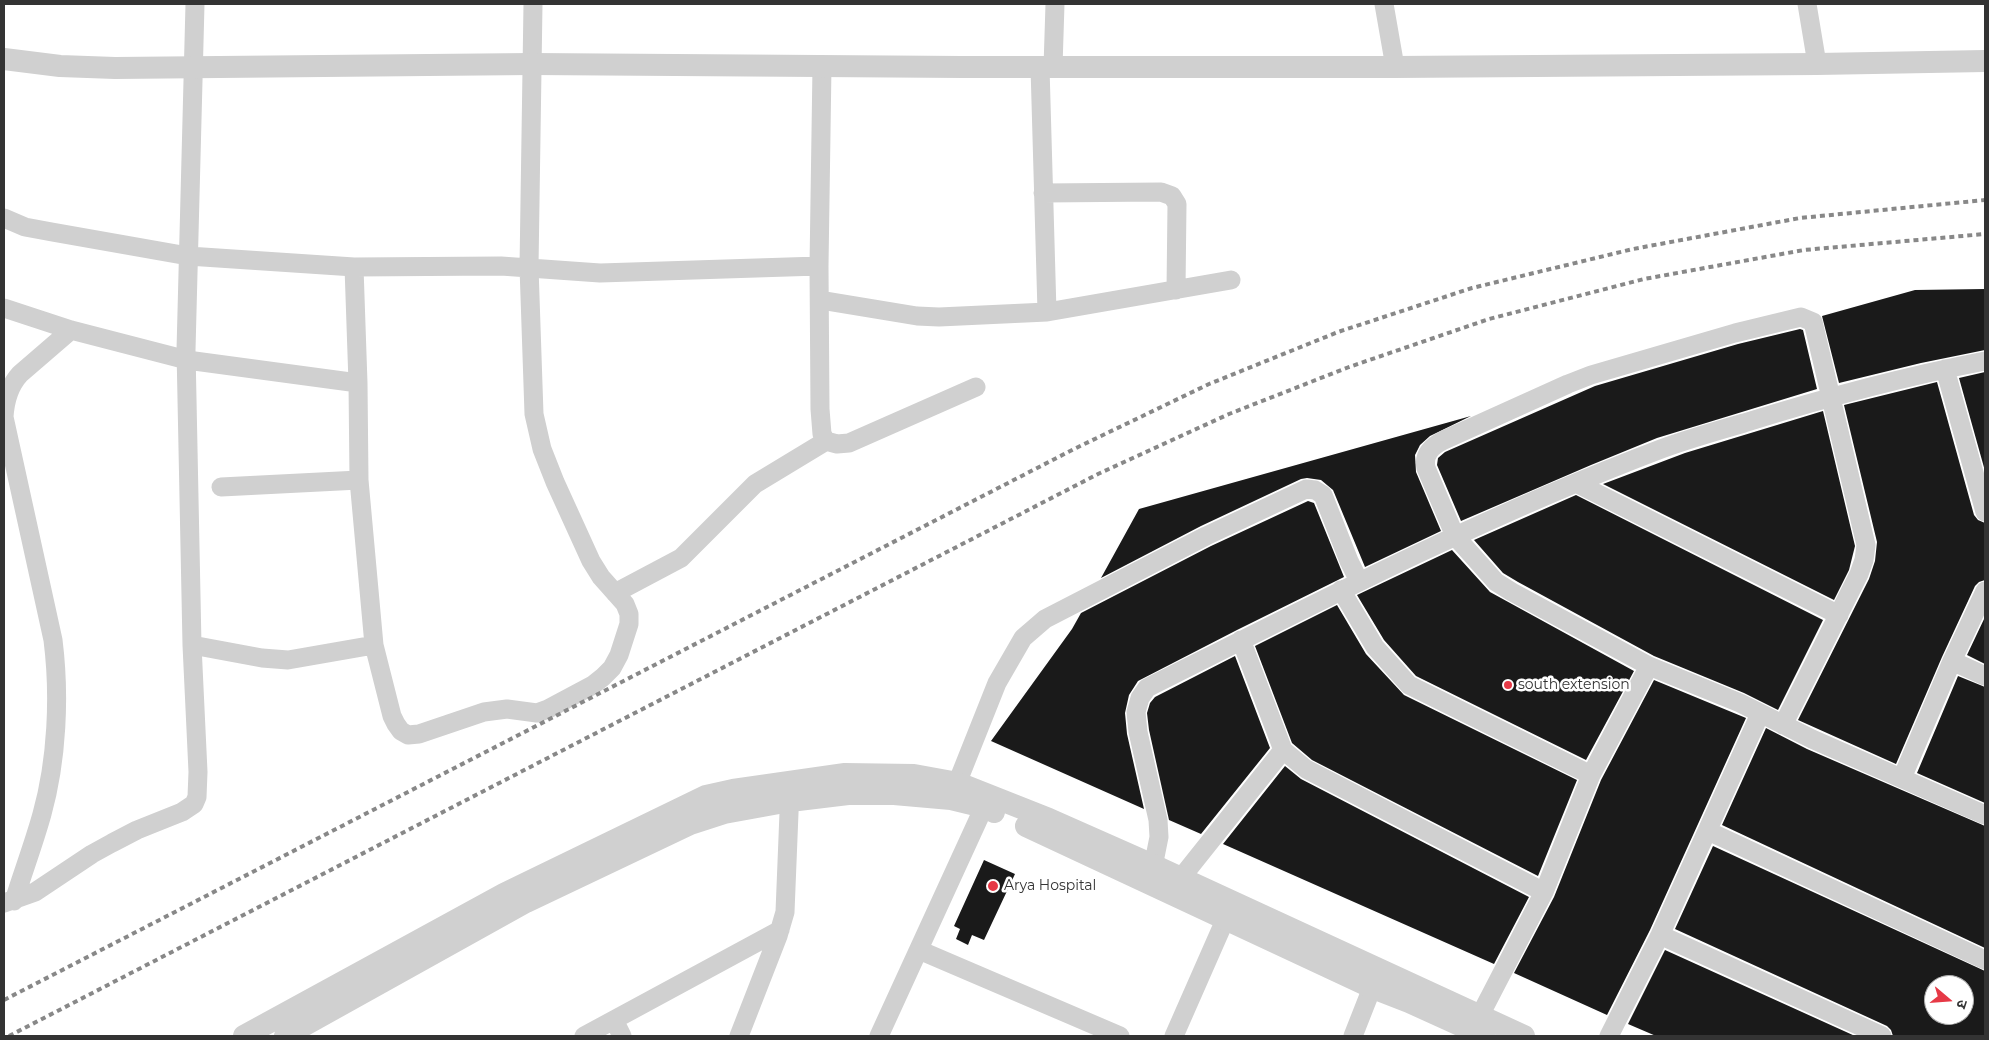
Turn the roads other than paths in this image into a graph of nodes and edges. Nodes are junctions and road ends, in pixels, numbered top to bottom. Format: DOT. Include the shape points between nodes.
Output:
graph roads {
  1 [pos="195,4"];
  2 [pos="533,4"];
  3 [pos="1055,4"];
  4 [pos="1384,4"];
  5 [pos="1807,4"];
  6 [pos="4,59"];
  7 [pos="1985,60"];
  8 [pos="532,64"];
  9 [pos="1817,64"];
  10 [pos="822,66"];
  11 [pos="1047,67"];
  12 [pos="1395,67"];
  13 [pos="194,68"];
  14 [pos="1043,193"];
  15 [pos="4,218"];
  16 [pos="188,256"];
  17 [pos="819,266"];
  18 [pos="354,267"];
  19 [pos="529,267"];
  20 [pos="1231,280"];
  21 [pos="1176,290"];
  22 [pos="820,300"];
  23 [pos="4,308"];
  24 [pos="1047,312"];
  25 [pos="71,330"];
  26 [pos="186,360"];
  27 [pos="1985,361"];
  28 [pos="1946,369"];
  29 [pos="358,383"];
  30 [pos="976,387"];
  31 [pos="1832,396"];
  32 [pos="826,441"];
  33 [pos="1979,463"];
  34 [pos="359,480"];
  35 [pos="1576,483"];
  36 [pos="221,486"];
  37 [pos="1985,512"];
  38 [pos="1455,536"];
  39 [pos="1359,581"];
  40 [pos="1340,590"];
  41 [pos="1985,591"];
  42 [pos="615,592"];
  43 [pos="1839,615"];
  44 [pos="1242,640"];
  45 [pos="192,645"];
  46 [pos="374,646"];
  47 [pos="1952,660"];
  48 [pos="1649,666"];
  49 [pos="1985,676"];
  50 [pos="1760,714"];
  51 [pos="1783,725"];
  52 [pos="1283,750"];
  53 [pos="1592,775"];
  54 [pos="1902,778"];
  55 [pos="790,791"];
  56 [pos="954,791"];
  57 [pos="984,807"];
  58 [pos="1985,815"];
  59 [pos="1708,830"];
  60 [pos="1164,880"];
  61 [pos="1544,892"];
  62 [pos="9,902"];
  63 [pos="1225,920"];
  64 [pos="780,930"];
  65 [pos="1660,935"];
  66 [pos="919,950"];
  67 [pos="1985,960"];
  68 [pos="1376,978"];
  69 [pos="1479,1027"];
  70 [pos="618,1028"];
  71 [pos="244,1036"];
  72 [pos="286,1036"];
  73 [pos="584,1036"];
  74 [pos="739,1036"];
  75 [pos="879,1036"];
  76 [pos="1120,1036"];
  77 [pos="1174,1036"];
  78 [pos="1352,1036"];
  79 [pos="1524,1036"];
  80 [pos="1609,1036"];
  81 [pos="1882,1036"];
  1 -- 13 [label="street"];
  2 -- 8 [label="street"];
  3 -- 11 [label="street"];
  4 -- 12 [label="street"];
  5 -- 9 [label="street"];
  6 -- 13 [label="street" via="60,66"];
  7 -- 9 [label="street"];
  8 -- 10 [label="street"];
  8 -- 13 [label="street"];
  8 -- 19 [label="street"];
  9 -- 12 [label="street"];
  10 -- 11 [label="street"];
  10 -- 17 [label="street"];
  11 -- 12 [label="street"];
  11 -- 14 [label="street"];
  13 -- 16 [label="street"];
  14 -- 21 [label="street" via="1161,192 1172,196 1177,204"];
  14 -- 24 [label="street"];
  15 -- 16 [label="street" via="25,227"];
  16 -- 18 [label="street"];
  16 -- 26 [label="street"];
  17 -- 19 [label="street" via="624,273"];
  17 -- 22 [label="street"];
  18 -- 19 [label="street"];
  18 -- 29 [label="street"];
  19 -- 42 [label="street" via="534,414 542,449 591,561"];
  20 -- 21 [label="street"];
  21 -- 24 [label="street"];
  22 -- 24 [label="street" via="924,317"];
  22 -- 32 [label="street" via="820,408 822,434"];
  23 -- 25 [label="street"];
  25 -- 26 [label="street"];
  25 -- 62 [label="street" via="20,374 5,406 4,417 57,670 52,764 42,813"];
  26 -- 29 [label="street"];
  26 -- 45 [label="street"];
  27 -- 28 [label="street"];
  28 -- 31 [label="street"];
  28 -- 33 [label="street"];
  29 -- 34 [label="street"];
  30 -- 32 [label="street" via="849,443"];
  31 -- 35 [label="street" via="1664,448"];
  31 -- 38 [label="street" via="1816,326 1802,317 1735,333 1568,384 1444,440 1428,452 1426,468"];
  31 -- 43 [label="street" via="1866,546 1859,574"];
  32 -- 42 [label="street" via="755,484 681,558"];
  33 -- 37 [label="street"];
  34 -- 36 [label="street"];
  34 -- 46 [label="street"];
  35 -- 38 [label="street"];
  35 -- 43 [label="street"];
  38 -- 39 [label="street"];
  38 -- 48 [label="street" via="1496,582"];
  39 -- 40 [label="street"];
  39 -- 56 [label="street" via="1323,495 1306,489 1206,536 1045,619 1023,638 997,683"];
  40 -- 44 [label="street"];
  40 -- 53 [label="street" via="1375,648 1409,685"];
  41 -- 47 [label="street"];
  42 -- 46 [label="street" via="630,614 626,637 612,668 593,685 537,713 507,709 484,712 408,735 401,731 392,716"];
  43 -- 51 [label="street"];
  44 -- 52 [label="street"];
  44 -- 60 [label="street" via="1147,688 1140,698 1136,712 1138,732 1158,820"];
  45 -- 46 [label="street" via="288,660"];
  45 -- 62 [label="street" via="199,788 194,804 112,843 35,892"];
  47 -- 49 [label="street"];
  47 -- 54 [label="street"];
  48 -- 50 [label="street"];
  48 -- 53 [label="street"];
  50 -- 51 [label="street"];
  50 -- 59 [label="street"];
  51 -- 54 [label="street"];
  52 -- 60 [label="street"];
  52 -- 61 [label="street" via="1306,769"];
  53 -- 61 [label="street"];
  54 -- 58 [label="street"];
  55 -- 56 [label="street" via="845,774 914,775"];
  55 -- 64 [label="street" via="785,912"];
  55 -- 71 [label="street" via="706,796 679,808 504,894"];
  55 -- 72 [label="street" via="682,828 526,902"];
  56 -- 57 [label="street"];
  56 -- 60 [label="street" via="1049,819"];
  57 -- 60 [label="street"];
  57 -- 66 [label="street"];
  59 -- 65 [label="street"];
  59 -- 67 [label="street"];
  60 -- 63 [label="street"];
  60 -- 68 [label="street"];
  61 -- 69 [label="street"];
  63 -- 68 [label="street"];
  63 -- 77 [label="street"];
  64 -- 70 [label="street"];
  64 -- 74 [label="street"];
  65 -- 80 [label="street"];
  65 -- 81 [label="street"];
  66 -- 75 [label="street"];
  66 -- 76 [label="street"];
  68 -- 69 [label="street"];
  68 -- 78 [label="street"];
  69 -- 79 [label="street"];
  70 -- 73 [label="street"];
}
